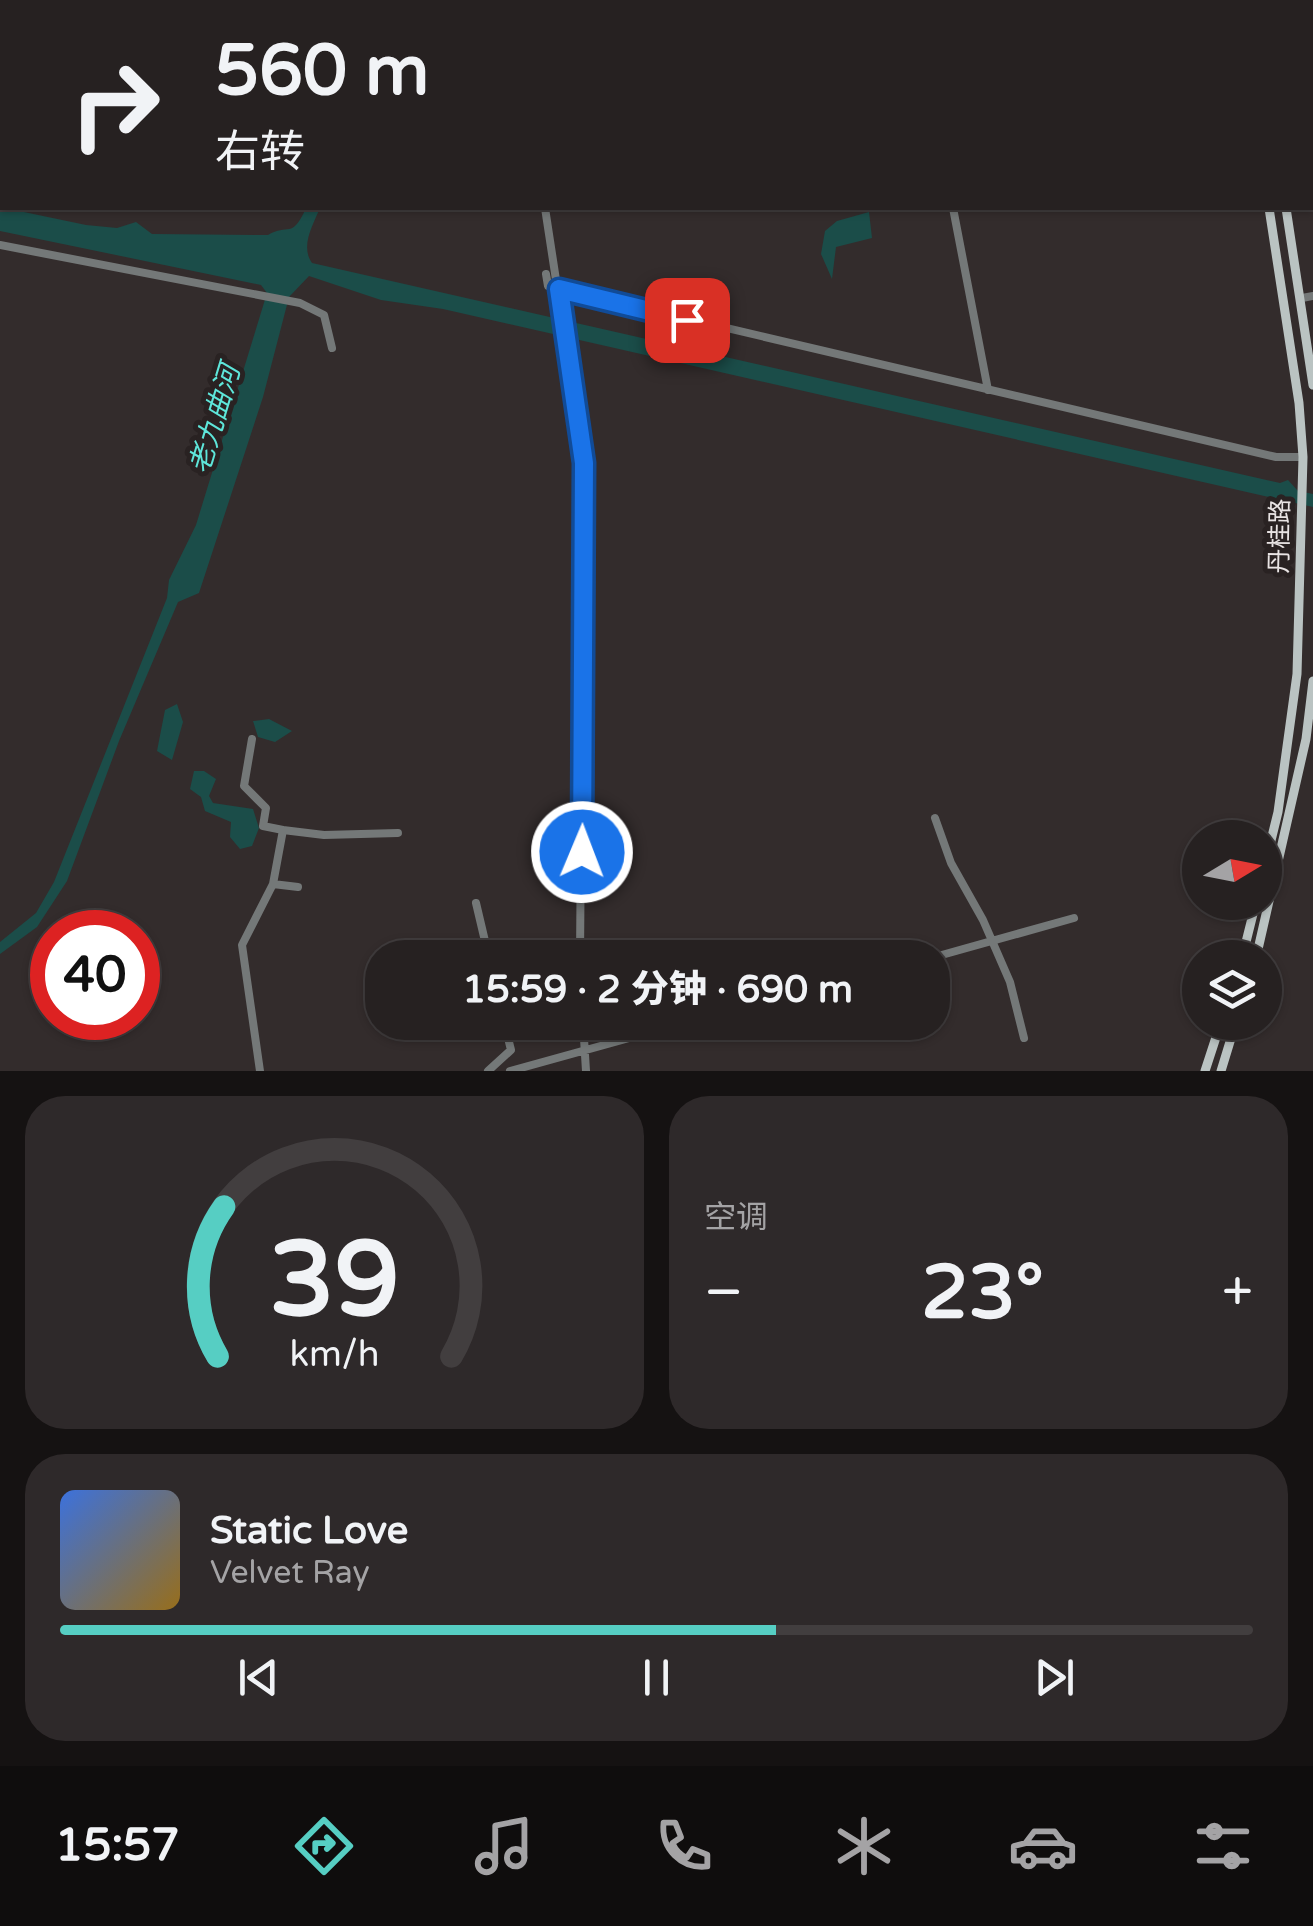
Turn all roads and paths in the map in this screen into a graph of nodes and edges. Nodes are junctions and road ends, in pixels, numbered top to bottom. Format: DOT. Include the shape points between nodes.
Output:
graph roads {
  1 [pos="545,210"];
  2 [pos="953,210"];
  3 [pos="1269,210"];
  4 [pos="1286,210"];
  5 [pos="0,245"];
  6 [pos="546,274"];
  7 [pos="559,289"];
  8 [pos="1308,297"];
  9 [pos="332,348"];
  10 [pos="1313,384"];
  11 [pos="988,390"];
  12 [pos="1302,457"];
  13 [pos="1313,681"];
  14 [pos="252,739"];
  15 [pos="935,818"];
  16 [pos="1276,820"];
  17 [pos="283,830"];
  18 [pos="398,832"];
  19 [pos="273,884"];
  20 [pos="298,887"];
  21 [pos="476,903"];
  22 [pos="1074,918"];
  23 [pos="485,940"];
  24 [pos="580,940"];
  25 [pos="1260,940"];
  26 [pos="990,941"];
  27 [pos="950,953"];
  28 [pos="1024,1038"];
  29 [pos="508,1040"];
  30 [pos="584,1040"];
  31 [pos="621,1040"];
  32 [pos="1214,1040"];
  33 [pos="1230,1040"];
  34 [pos="584,1050"];
  35 [pos="260,1071"];
  36 [pos="488,1071"];
  37 [pos="510,1071"];
  38 [pos="586,1071"];
  39 [pos="1205,1071"];
  40 [pos="1221,1071"];
  1 -- 7 [label="street"];
  2 -- 11 [label="street"];
  3 -- 12 [label="main road, 丹桂路"];
  4 -- 8 [label="main road"];
  5 -- 9 [label="street" via="291,301 324,315"];
  6 -- 7 [label="street" via="548,286"];
  7 -- 11 [label="street"];
  7 -- 24 [label="street" via="584,463"];
  8 -- 10 [label="main road"];
  11 -- 12 [label="street" via="1276,457"];
  12 -- 16 [label="main road, 丹桂路" via="1297,674"];
  13 -- 25 [label="main road" via="1299,775"];
  14 -- 17 [label="street" via="244,786 266,808 263,826"];
  15 -- 26 [label="street"];
  17 -- 18 [label="street"];
  17 -- 19 [label="street"];
  19 -- 20 [label="street"];
  19 -- 35 [label="street" via="242,945"];
  21 -- 23 [label="street"];
  22 -- 26 [label="street"];
  26 -- 27 [label="street"];
  26 -- 28 [label="street" via="1010,982"];
  29 -- 36 [label="street" via="510,1050"];
  30 -- 34 [label="street"];
  31 -- 34 [label="street"];
  32 -- 39 [label="main road"];
  33 -- 40 [label="main road"];
  34 -- 37 [label="street"];
  34 -- 38 [label="street"];
}
